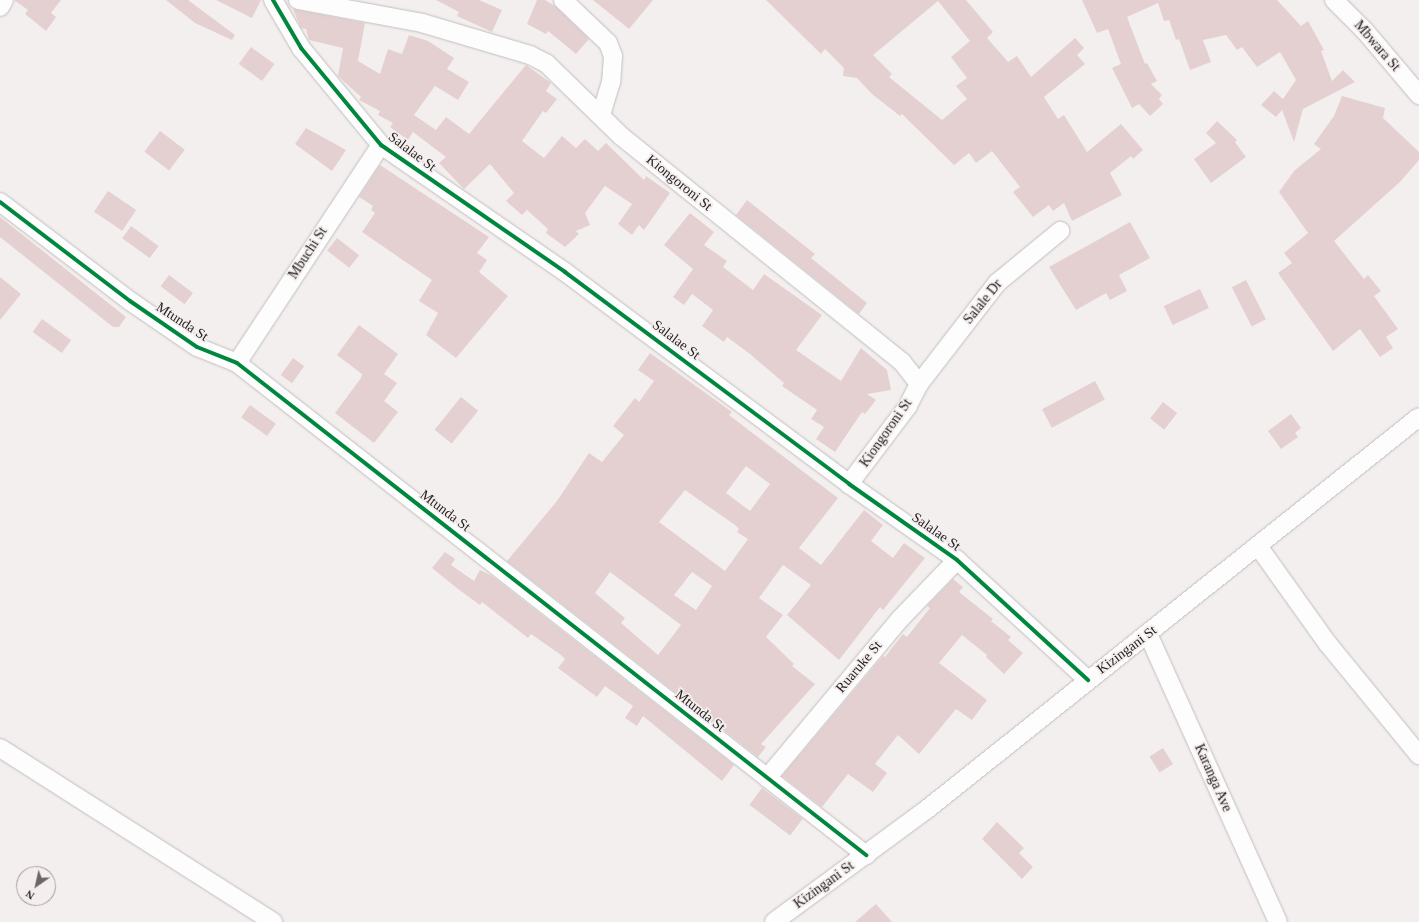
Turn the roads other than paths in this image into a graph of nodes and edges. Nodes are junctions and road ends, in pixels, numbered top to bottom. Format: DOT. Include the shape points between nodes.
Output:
graph roads {
  1 [pos="4,0"];
  2 [pos="273,0"];
  3 [pos="298,0"];
  4 [pos="562,0"];
  5 [pos="1334,0"];
  6 [pos="0,7"];
  7 [pos="1419,95"];
  8 [pos="601,115"];
  9 [pos="381,145"];
  10 [pos="0,202"];
  11 [pos="1060,231"];
  12 [pos="237,363"];
  13 [pos="919,384"];
  14 [pos="1419,417"];
  15 [pos="849,484"];
  16 [pos="1258,546"];
  17 [pos="957,560"];
  18 [pos="1148,634"];
  19 [pos="1088,680"];
  20 [pos="0,748"];
  21 [pos="1419,755"];
  22 [pos="767,778"];
  23 [pos="866,855"];
  24 [pos="780,920"];
  25 [pos="273,922"];
  26 [pos="1278,922"];
  1 -- 6 [label="street"];
  2 -- 9 [label="street, Salalae St" via="301,48"];
  3 -- 8 [label="street, Kiongoroni St" via="422,23 530,54 560,74"];
  4 -- 8 [label="street" via="608,43 613,56 611,82"];
  5 -- 7 [label="street, Mbwara St" via="1365,31"];
  8 -- 13 [label="street, Kiongoroni St" via="621,136 902,362"];
  9 -- 12 [label="street, Mbuchi St"];
  9 -- 15 [label="street, Salalae St" via="565,272"];
  10 -- 12 [label="street, Mtunda St" via="130,301 197,347"];
  11 -- 13 [label="street, Salale Dr" via="997,283"];
  12 -- 22 [label="street, Mtunda St"];
  13 -- 15 [label="street, Kiongoroni St" via="908,406"];
  14 -- 16 [label="street, Kizingani St"];
  15 -- 17 [label="street, Salalae St"];
  16 -- 18 [label="street, Kizingani St"];
  16 -- 21 [label="street" via="1328,644"];
  17 -- 19 [label="street, Salalae St"];
  17 -- 22 [label="street, Ruaruke St" via="895,624"];
  18 -- 19 [label="street, Kizingani St"];
  18 -- 26 [label="street, Karanga Ave"];
  19 -- 23 [label="street, Kizingani St"];
  20 -- 25 [label="street"];
  22 -- 23 [label="street, Mtunda St"];
  23 -- 24 [label="street, Kizingani St"];
}
